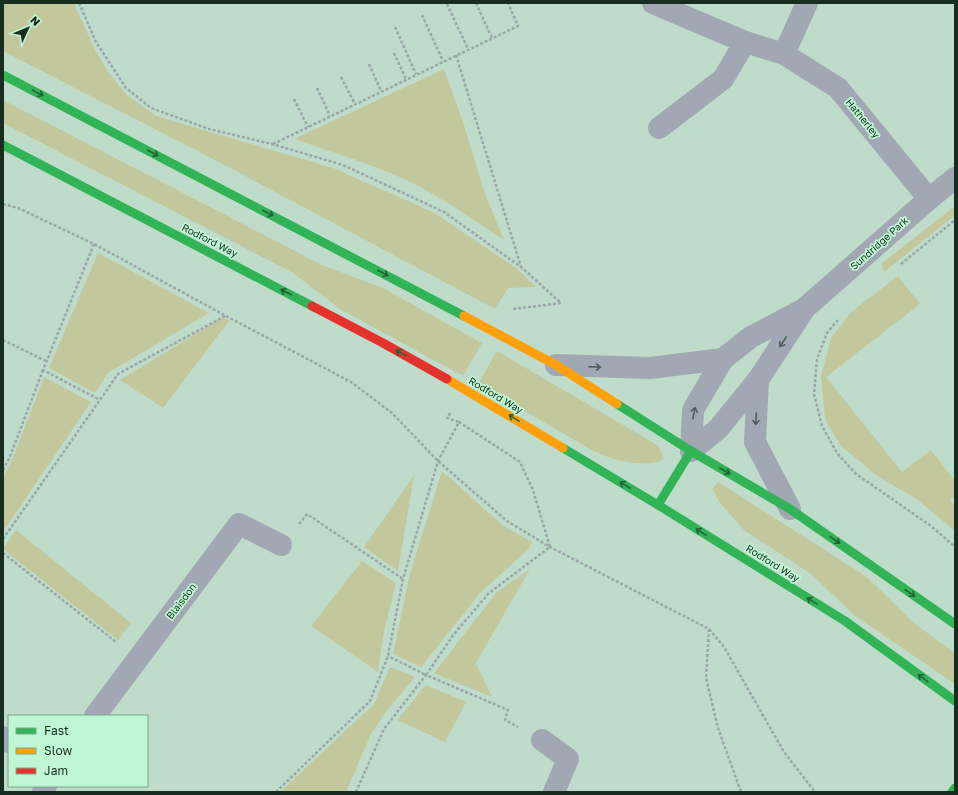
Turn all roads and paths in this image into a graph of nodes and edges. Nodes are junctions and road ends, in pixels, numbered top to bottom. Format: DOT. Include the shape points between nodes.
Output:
graph roads {
  1 [pos="80,3"];
  2 [pos="476,3"];
  3 [pos="508,3"];
  4 [pos="653,3"];
  5 [pos="807,3"];
  6 [pos="447,4"];
  7 [pos="422,15"];
  8 [pos="395,27"];
  9 [pos="492,38"];
  10 [pos="745,42"];
  11 [pos="468,49"];
  12 [pos="394,53"];
  13 [pos="784,54"];
  14 [pos="456,55"];
  15 [pos="444,61"];
  16 [pos="369,64"];
  17 [pos="3,74"];
  18 [pos="416,74"];
  19 [pos="342,77"];
  20 [pos="406,79"];
  21 [pos="317,88"];
  22 [pos="381,91"];
  23 [pos="294,99"];
  24 [pos="354,104"];
  25 [pos="330,116"];
  26 [pos="308,127"];
  27 [pos="659,128"];
  28 [pos="272,144"];
  29 [pos="3,145"];
  30 [pos="955,178"];
  31 [pos="929,199"];
  32 [pos="3,204"];
  33 [pos="955,220"];
  34 [pos="94,244"];
  35 [pos="900,265"];
  36 [pos="521,267"];
  37 [pos="804,309"];
  38 [pos="226,316"];
  39 [pos="841,316"];
  40 [pos="495,333"];
  41 [pos="3,340"];
  42 [pos="723,359"];
  43 [pos="46,361"];
  44 [pos="556,365"];
  45 [pos="43,370"];
  46 [pos="758,380"];
  47 [pos="465,389"];
  48 [pos="100,400"];
  49 [pos="459,422"];
  50 [pos="691,451"];
  51 [pos="438,461"];
  52 [pos="3,470"];
  53 [pos="658,505"];
  54 [pos="790,509"];
  55 [pos="3,540"];
  56 [pos="281,545"];
  57 [pos="550,547"];
  58 [pos="955,547"];
  59 [pos="3,553"];
  60 [pos="403,579"];
  61 [pos="955,624"];
  62 [pos="710,629"];
  63 [pos="388,656"];
  64 [pos="138,660"];
  65 [pos="426,675"];
  66 [pos="955,701"];
  67 [pos="97,715"];
  68 [pos="505,720"];
  69 [pos="542,740"];
  70 [pos="955,788"];
  71 [pos="276,792"];
  72 [pos="356,792"];
  73 [pos="554,792"];
  74 [pos="741,792"];
  75 [pos="815,792"];
  76 [pos="952,792"];
  1 -- 28 [label="path" via="96,42 126,88 151,108 209,129"];
  2 -- 9 [label="path"];
  3 -- 9 [label="path" via="518,26"];
  4 -- 10 [label="street, Hatherley"];
  5 -- 13 [label="street"];
  6 -- 11 [label="path"];
  7 -- 15 [label="path"];
  8 -- 18 [label="path"];
  9 -- 11 [label="path"];
  10 -- 13 [label="street, Hatherley"];
  10 -- 27 [label="street" via="722,79"];
  11 -- 14 [label="path"];
  12 -- 20 [label="path"];
  13 -- 31 [label="street, Hatherley" via="838,88"];
  14 -- 15 [label="path"];
  14 -- 36 [label="path"];
  15 -- 18 [label="path"];
  16 -- 22 [label="path"];
  17 -- 40 [label="street, one-way"];
  18 -- 20 [label="path"];
  19 -- 24 [label="path"];
  20 -- 22 [label="path"];
  21 -- 25 [label="path"];
  22 -- 24 [label="path"];
  23 -- 26 [label="path"];
  24 -- 25 [label="path"];
  25 -- 26 [label="path"];
  26 -- 28 [label="path"];
  28 -- 36 [label="path" via="343,165 444,212"];
  47 -- 29 [label="street, Rodford Way, one-way" via="383,343"];
  30 -- 31 [label="street, Sundridge Park"];
  31 -- 37 [label="street, Sundridge Park"];
  32 -- 34 [label="path" via="18,208"];
  33 -- 35 [label="path"];
  34 -- 38 [label="path"];
  34 -- 43 [label="path"];
  36 -- 40 [label="path" via="561,303 511,310"];
  37 -- 42 [label="street, Sundridge Park" via="751,337"];
  37 -- 46 [label="street, Sundridge Park, one-way"];
  38 -- 48 [label="path" via="118,374"];
  38 -- 51 [label="path" via="351,382 392,413"];
  39 -- 58 [label="path" via="827,333 817,359 814,394 822,426 836,453 856,474 931,526"];
  40 -- 44 [label="street"];
  41 -- 43 [label="path"];
  44 -- 42 [label="street, one-way" via="650,368"];
  50 -- 42 [label="street, Sundridge Park, one-way" via="693,410"];
  43 -- 45 [label="path"];
  44 -- 50 [label="street"];
  45 -- 48 [label="path"];
  45 -- 52 [label="path"];
  46 -- 50 [label="street, Sundridge Park" via="718,429"];
  46 -- 54 [label="street, one-way" via="755,442"];
  47 -- 49 [label="path" via="447,418"];
  53 -- 47 [label="street, Rodford Way, one-way"];
  48 -- 55 [label="path"];
  49 -- 51 [label="path"];
  49 -- 57 [label="path" via="520,462 534,490"];
  50 -- 53 [label="street"];
  50 -- 54 [label="street, one-way"];
  51 -- 57 [label="path" via="507,522"];
  51 -- 60 [label="path"];
  66 -- 53 [label="street, Rodford Way, one-way" via="845,621"];
  54 -- 61 [label="street, one-way"];
  56 -- 60 [label="path" via="307,514"];
  56 -- 64 [label="street, Blaisdon" via="239,524"];
  57 -- 62 [label="path"];
  57 -- 65 [label="path" via="488,593 454,634"];
  59 -- 64 [label="path"];
  60 -- 63 [label="path"];
  62 -- 74 [label="path" via="706,678 718,728"];
  62 -- 75 [label="path" via="724,647 784,752"];
  63 -- 65 [label="path"];
  63 -- 71 [label="path" via="370,701"];
  64 -- 67 [label="street, Blaisdon"];
  65 -- 68 [label="path" via="508,710"];
  65 -- 72 [label="path" via="384,729"];
  69 -- 73 [label="street" via="568,759"];
  70 -- 76 [label="street"];
}
